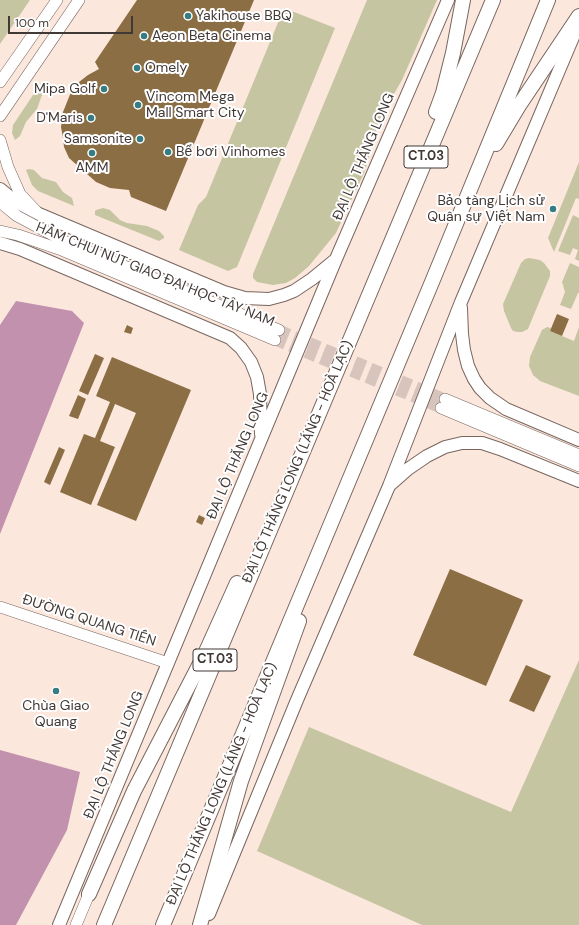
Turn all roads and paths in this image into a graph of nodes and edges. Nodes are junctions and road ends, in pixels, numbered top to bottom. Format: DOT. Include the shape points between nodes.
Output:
graph roads {
  1 [pos="58,0"];
  2 [pos="448,0"];
  3 [pos="463,0"];
  4 [pos="493,0"];
  5 [pos="548,0"];
  6 [pos="76,5"];
  7 [pos="579,16"];
  8 [pos="579,23"];
  9 [pos="0,82"];
  10 [pos="0,116"];
  11 [pos="0,140"];
  12 [pos="0,189"];
  13 [pos="0,202"];
  14 [pos="39,214"];
  15 [pos="0,231"];
  16 [pos="0,243"];
  17 [pos="336,259"];
  18 [pos="432,282"];
  19 [pos="461,302"];
  20 [pos="360,314"];
  21 [pos="326,395"];
  22 [pos="579,440"];
  23 [pos="261,441"];
  24 [pos="364,443"];
  25 [pos="579,455"];
  26 [pos="579,466"];
  27 [pos="579,482"];
  28 [pos="389,486"];
  29 [pos="0,607"];
  30 [pos="168,663"];
  31 [pos="118,786"];
  32 [pos="89,894"];
  33 [pos="60,925"];
  34 [pos="76,925"];
  35 [pos="104,925"];
  36 [pos="163,925"];
  37 [pos="200,925"];
  38 [pos="204,925"];
  1 -- 6 [label="street"];
  1 -- 9 [label="street"];
  2 -- 17 [label="main road, ĐẠI LỘ THĂNG LONG"];
  3 -- 20 [label="highway" via="443,93 374,261"];
  4 -- 20 [label="highway, ĐẠI LỘ THĂNG LONG (LÁNG - HOÀ LẠC) / CT.03"];
  5 -- 18 [label="highway, ĐẠI LỘ THĂNG LONG (LÁNG - HOÀ LẠC)"];
  6 -- 10 [label="street"];
  7 -- 18 [label="highway" via="520,104 492,152 464,224"];
  8 -- 19 [label="main road"];
  11 -- 14 [label="street" via="20,194"];
  12 -- 14 [label="main road" via="16,202"];
  13 -- 15 [label="street, HẦM CHUI NÚT GIAO ĐẠI HỌC TÂY NAM" via="18,216 64,240 277,335 59,249"];
  14 -- 17 [label="main road" via="224,292 244,298 284,296 312,280"];
  16 -- 23 [label="main road" via="20,249 230,338 251,362 256,377 260,394"];
  17 -- 23 [label="main road, ĐẠI LỘ THĂNG LONG"];
  18 -- 24 [label="highway, ĐẠI LỘ THĂNG LONG (LÁNG - HOÀ LẠC)"];
  19 -- 22 [label="main road" via="464,350 468,366 480,388 506,410"];
  19 -- 28 [label="main road"];
  20 -- 21 [label="highway, ĐẠI LỘ THĂNG LONG (LÁNG - HOÀ LẠC) / CT.03"];
  21 -- 32 [label="highway" via="277,493 205,654 134,791"];
  21 -- 35 [label="highway, ĐẠI LỘ THĂNG LONG (LÁNG - HOÀ LẠC) / CT.03"];
  23 -- 30 [label="main road, ĐẠI LỘ THĂNG LONG"];
  24 -- 36 [label="highway, ĐẠI LỘ THĂNG LONG (LÁNG - HOÀ LẠC)"];
  24 -- 37 [label="highway" via="347,504 306,602 241,781"];
  25 -- 26 [label="street" via="443,404"];
  27 -- 28 [label="main road" via="482,443 462,443 445,447 427,456"];
  28 -- 38 [label="main road"];
  29 -- 30 [label="street, ĐƯỜNG QUANG TIẾN"];
  30 -- 31 [label="main road, ĐẠI LỘ THĂNG LONG"];
  31 -- 32 [label="main road"];
  31 -- 33 [label="main road, ĐẠI LỘ THĂNG LONG"];
  32 -- 34 [label="street"];
}
